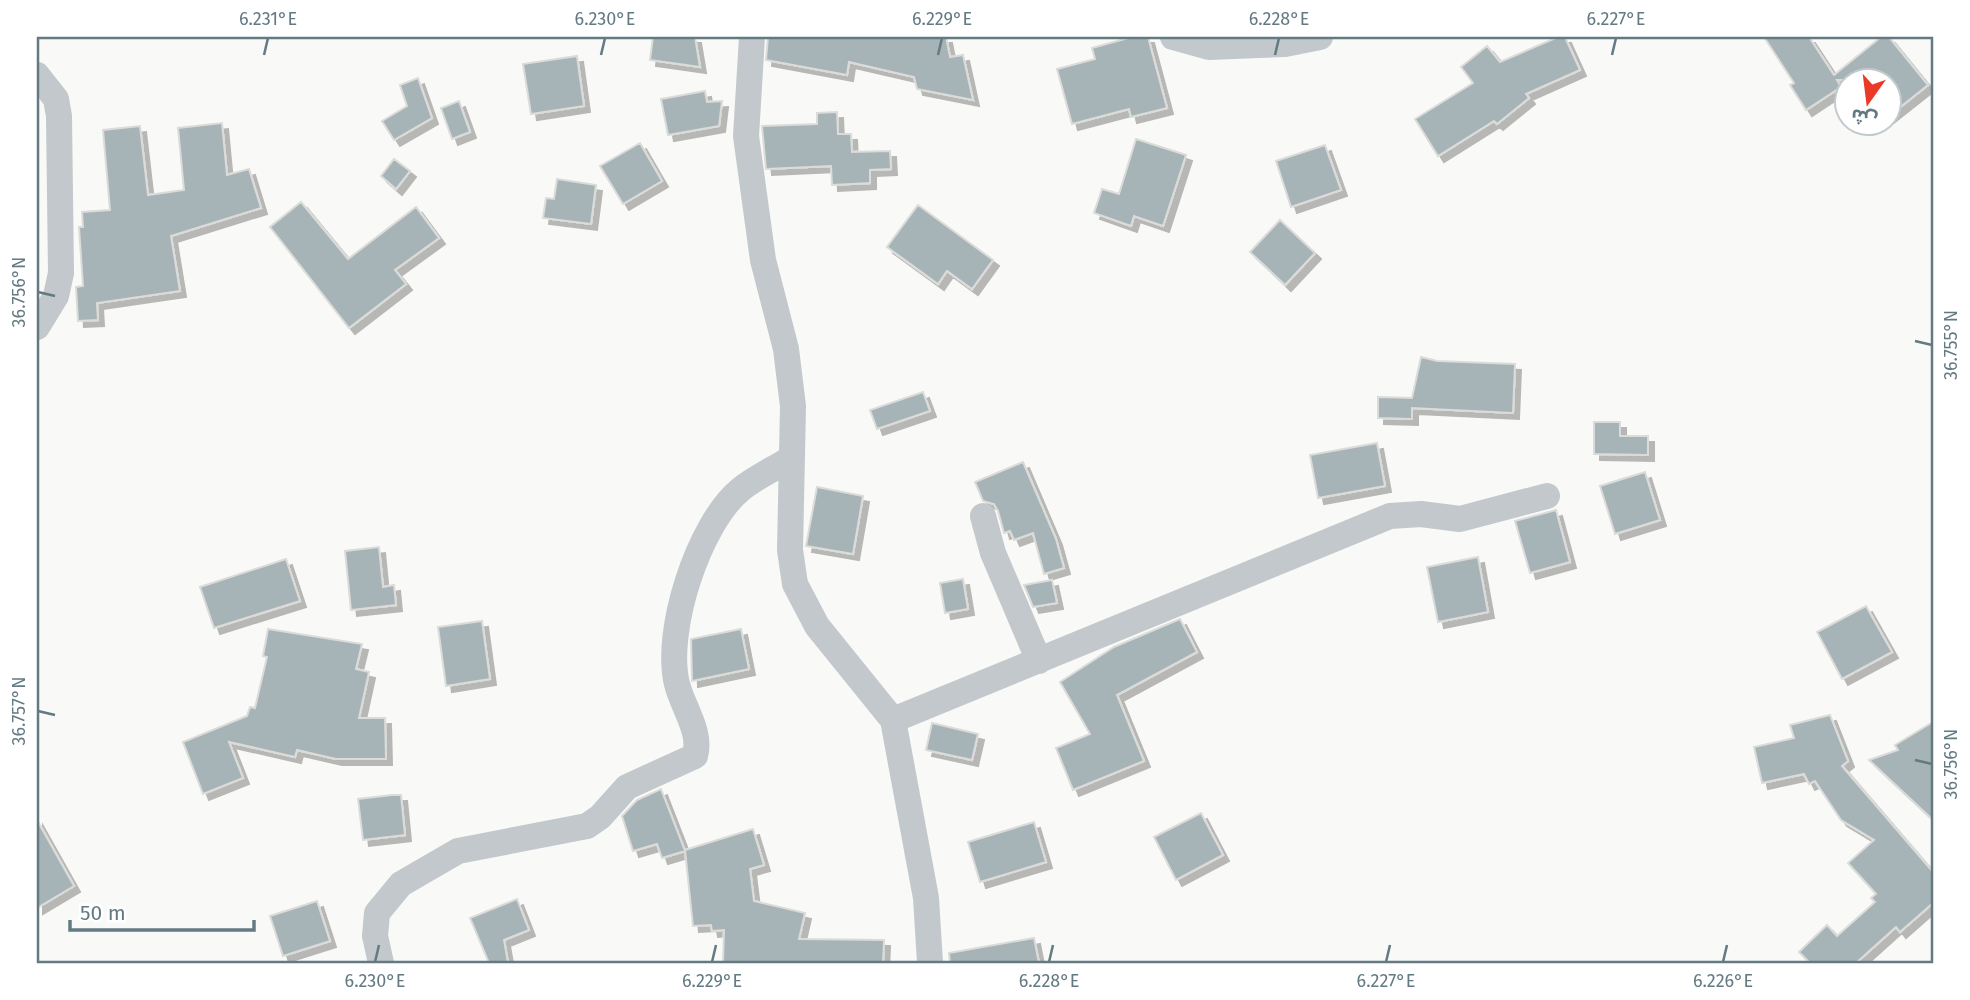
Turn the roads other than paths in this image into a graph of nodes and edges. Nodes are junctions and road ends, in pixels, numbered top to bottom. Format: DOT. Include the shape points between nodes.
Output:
graph roads {
  1 [pos="752,37"];
  2 [pos="1173,37"];
  3 [pos="1320,37"];
  4 [pos="37,75"];
  5 [pos="37,327"];
  6 [pos="790,459"];
  7 [pos="1547,496"];
  8 [pos="983,516"];
  9 [pos="1038,661"];
  10 [pos="893,720"];
  11 [pos="381,963"];
  12 [pos="930,963"];
  1 -- 6 [label="street" via="746,136 763,260 786,349 793,406"];
  2 -- 3 [label="street" via="1209,47 1285,44"];
  4 -- 5 [label="street" via="56,99 60,116 61,273 56,296"];
  6 -- 10 [label="street" via="794,584 817,626"];
  6 -- 11 [label="street" via="739,490 719,515 699,553 675,624 676,683 697,739 695,756 627,787 587,826 458,851 401,884 377,913 375,936"];
  7 -- 9 [label="street" via="1460,519 1421,513 1390,516"];
  8 -- 9 [label="street" via="993,554"];
  9 -- 10 [label="street"];
  10 -- 12 [label="street" via="926,898"];
}
